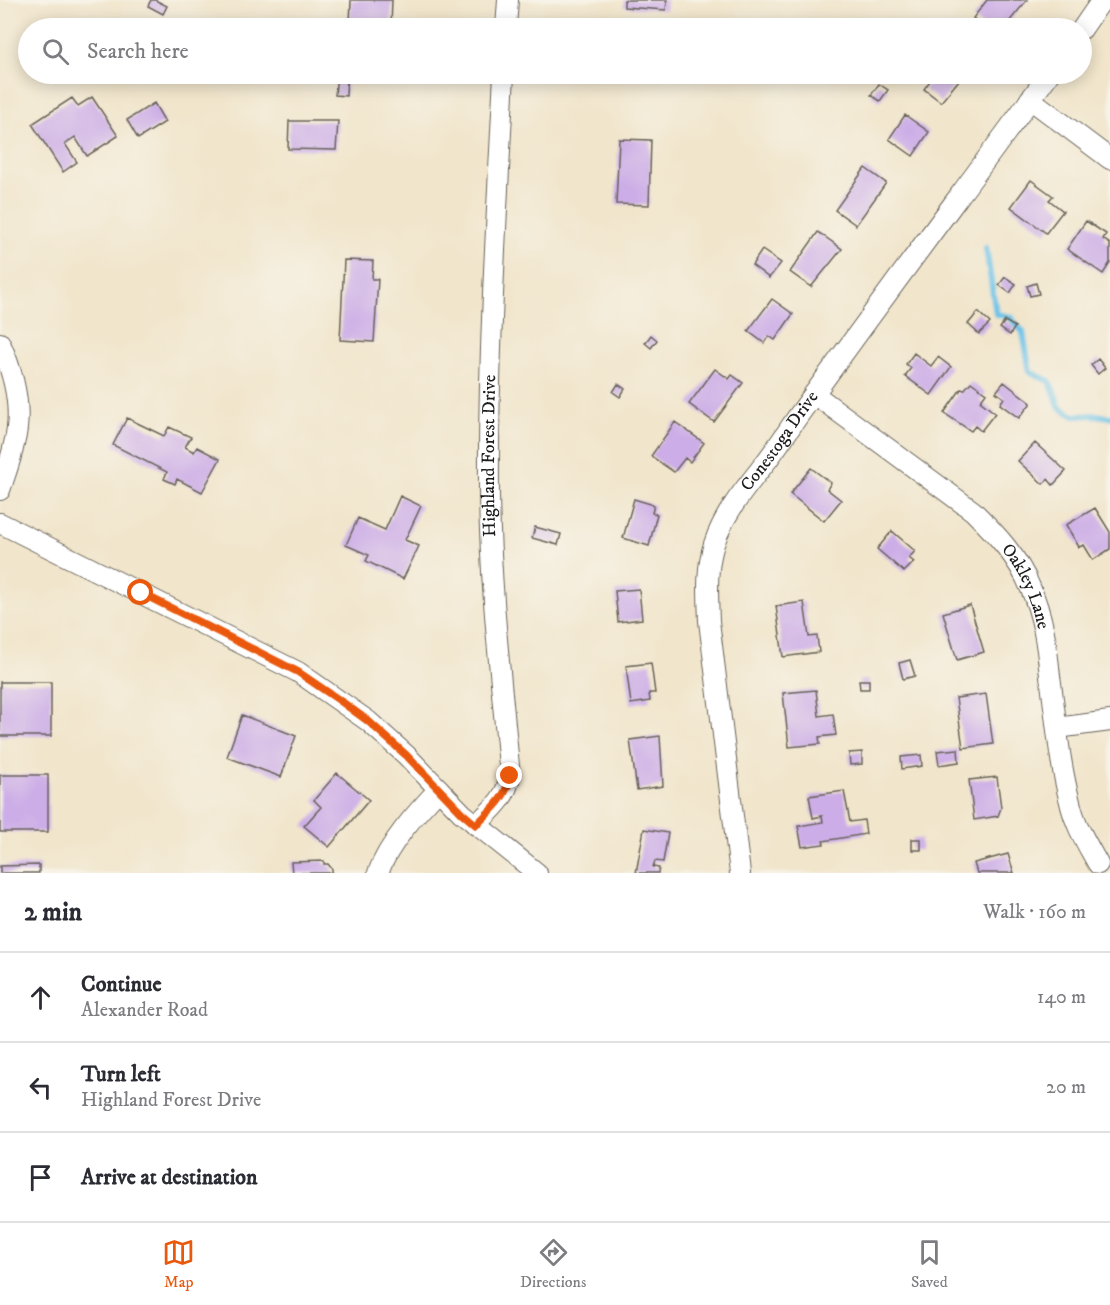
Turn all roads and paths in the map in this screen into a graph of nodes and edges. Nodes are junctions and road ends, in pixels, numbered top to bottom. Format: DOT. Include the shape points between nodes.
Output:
graph roads {
  1 [pos="508,0"];
  2 [pos="1102,0"];
  3 [pos="507,18"];
  4 [pos="1090,18"];
  5 [pos="504,84"];
  6 [pos="1041,84"];
  7 [pos="1030,99"];
  8 [pos="1110,159"];
  9 [pos="0,343"];
  10 [pos="814,394"];
  11 [pos="0,490"];
  12 [pos="0,523"];
  13 [pos="1110,721"];
  14 [pos="1057,728"];
  15 [pos="439,789"];
  16 [pos="476,825"];
  17 [pos="1098,864"];
  18 [pos="378,873"];
  19 [pos="537,873"];
  20 [pos="740,873"];
  1 -- 3 [label="street"];
  2 -- 4 [label="street"];
  5 -- 16 [label="street, Highland Forest Drive" via="489,482 495,609 510,776 502,798"];
  6 -- 7 [label="street, Conestoga Drive"];
  7 -- 8 [label="street"];
  7 -- 10 [label="street, Conestoga Drive"];
  9 -- 11 [label="street" via="16,390 18,415 15,443"];
  10 -- 14 [label="street, Oakley Lane" via="973,511 1005,545 1030,587 1038,610"];
  10 -- 20 [label="street, Conestoga Drive" via="735,501 714,544 710,564 709,621"];
  12 -- 15 [label="street" via="298,672 368,721"];
  13 -- 14 [label="street"];
  14 -- 17 [label="street, Oakley Lane" via="1070,804"];
  15 -- 16 [label="street"];
  15 -- 18 [label="street" via="396,841"];
  16 -- 19 [label="street"];
}
